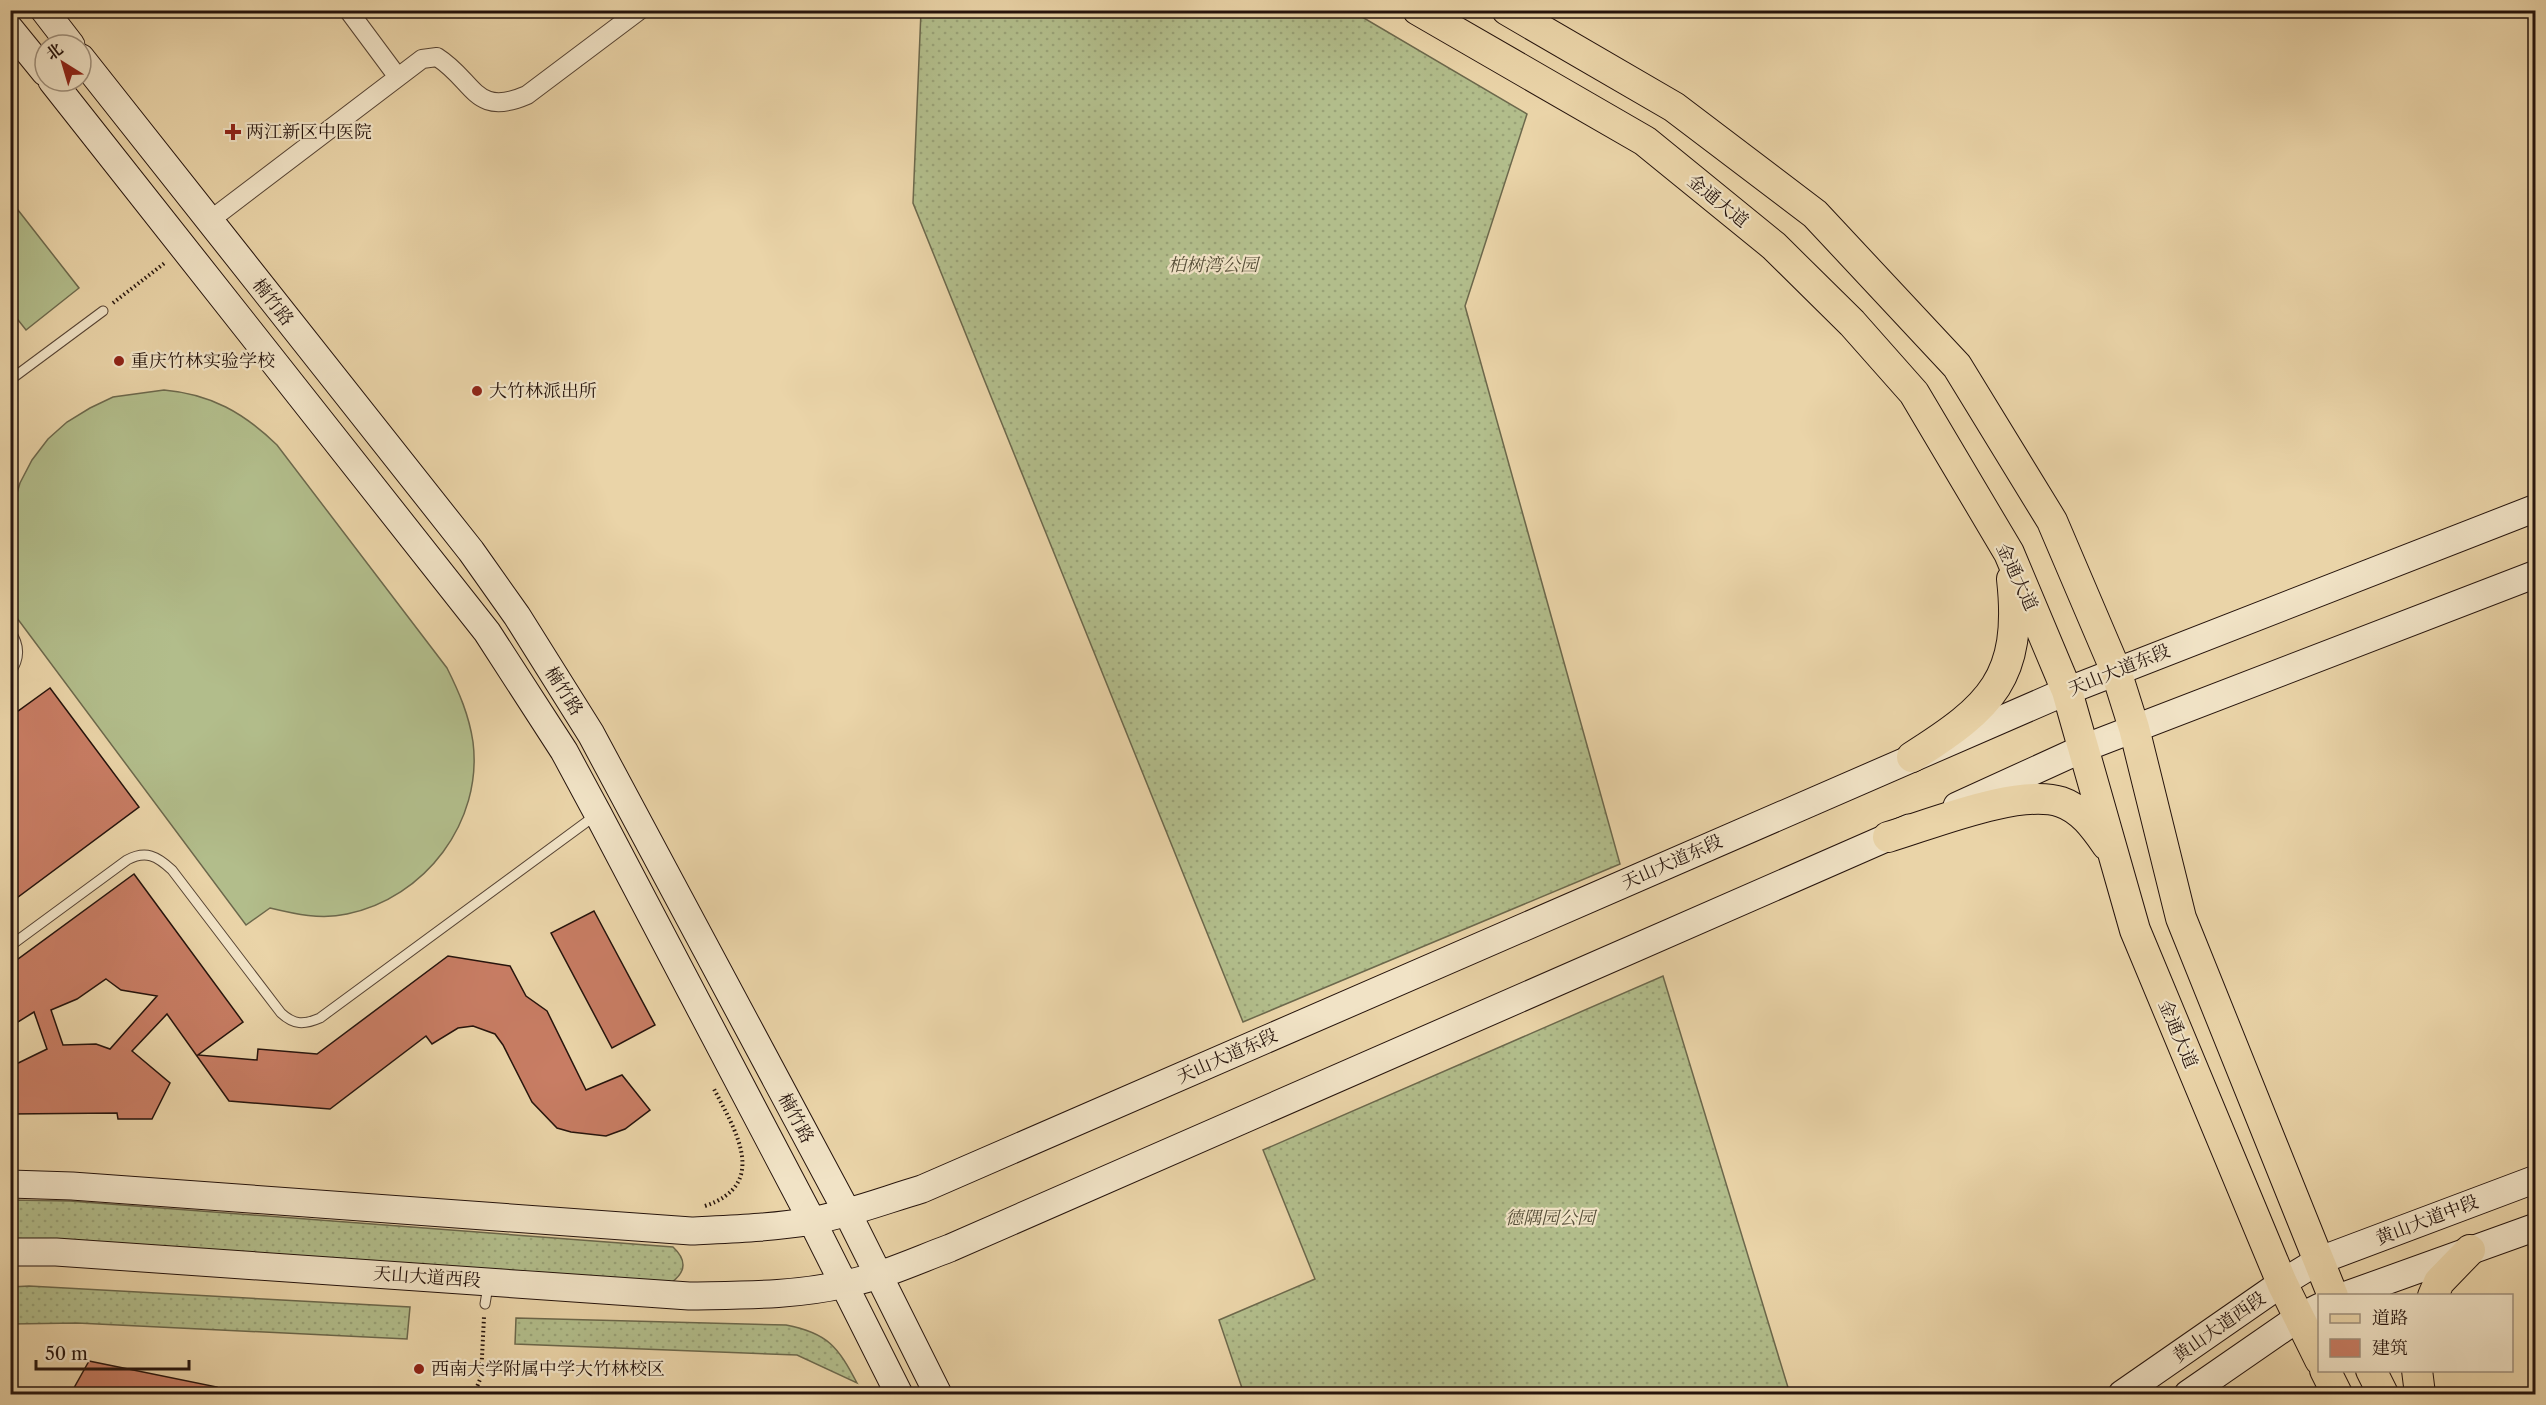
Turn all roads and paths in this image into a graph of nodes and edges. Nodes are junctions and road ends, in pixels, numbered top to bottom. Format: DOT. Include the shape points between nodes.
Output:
graph roads {
  1 [pos="44,10"];
  2 [pos="348,10"];
  3 [pos="640,10"];
  4 [pos="1418,10"];
  5 [pos="1506,10"];
  6 [pos="10,29"];
  7 [pos="62,33"];
  8 [pos="33,57"];
  9 [pos="93,73"];
  10 [pos="397,76"];
  11 [pos="61,93"];
  12 [pos="209,221"];
  13 [pos="159,253"];
  14 [pos="166,262"];
  15 [pos="173,272"];
  16 [pos="103,311"];
  17 [pos="10,380"];
  18 [pos="2535,508"];
  19 [pos="2009,553"];
  20 [pos="2535,574"];
  21 [pos="10,631"];
  22 [pos="2116,671"];
  23 [pos="10,673"];
  24 [pos="2067,691"];
  25 [pos="2134,728"];
  26 [pos="2084,748"];
  27 [pos="1912,757"];
  28 [pos="598,814"];
  29 [pos="1888,837"];
  30 [pos="2115,858"];
  31 [pos="10,946"];
  32 [pos="708,1078"];
  33 [pos="2535,1179"];
  34 [pos="10,1184"];
  35 [pos="698,1206"];
  36 [pos="847,1212"];
  37 [pos="812,1221"];
  38 [pos="2535,1227"];
  39 [pos="2470,1250"];
  40 [pos="10,1252"];
  41 [pos="2318,1261"];
  42 [pos="879,1276"];
  43 [pos="2282,1283"];
  44 [pos="844,1285"];
  45 [pos="487,1292"];
  46 [pos="2332,1294"];
  47 [pos="2349,1294"];
  48 [pos="2434,1294"];
  49 [pos="2309,1312"];
  50 [pos="2318,1355"];
  51 [pos="2326,1372"];
  52 [pos="2372,1372"];
  53 [pos="2417,1372"];
  54 [pos="474,1395"];
  55 [pos="899,1395"];
  56 [pos="938,1395"];
  57 [pos="2122,1395"];
  58 [pos="2188,1395"];
  59 [pos="2337,1395"];
  60 [pos="2384,1395"];
  61 [pos="2420,1395"];
  1 -- 7 [label="main road"];
  2 -- 10 [label="street"];
  3 -- 10 [label="street" via="528,95 510,103 489,103 477,96 449,64 437,57 423,59"];
  4 -- 19 [label="main road, 金通大道" via="1645,141 1774,246 1852,323 1914,393"];
  5 -- 22 [label="main road" via="1674,107 1815,214 1957,366 2052,520"];
  6 -- 8 [label="main road"];
  9 -- 12 [label="main road, 楠竹路"];
  10 -- 12 [label="street"];
  11 -- 28 [label="main road, 楠竹路" via="487,632 553,733"];
  12 -- 36 [label="main road, 楠竹路" via="471,551 552,671 591,734"];
  13 -- 14 [label="path"];
  14 -- 15 [label="path"];
  14 -- 16 [label="path"];
  16 -- 17 [label="lane"];
  18 -- 22 [label="main road, 天山大道东段"];
  19 -- 24 [label="main road, 金通大道"];
  19 -- 27 [label="main road" via="2014,633 1996,691 1976,713"];
  20 -- 25 [label="main road"];
  21 -- 23 [label="lane" via="18,646 18,658"];
  22 -- 24 [label="main road, 天山大道东段"];
  22 -- 25 [label="main road"];
  24 -- 26 [label="main road, 金通大道"];
  24 -- 27 [label="main road, 天山大道东段"];
  25 -- 26 [label="main road"];
  25 -- 41 [label="main road" via="2181,918"];
  26 -- 29 [label="main road"];
  26 -- 30 [label="main road, 金通大道"];
  27 -- 36 [label="main road, 天山大道东段" via="922,1189"];
  28 -- 31 [label="lane" via="320,1018 305,1024 289,1021 281,1013 172,870 152,855 139,854 127,860"];
  28 -- 37 [label="main road, 楠竹路"];
  29 -- 30 [label="main road" via="2010,801 2039,797 2062,802 2080,812"];
  29 -- 42 [label="main road"];
  30 -- 43 [label="main road, 金通大道" via="2135,930"];
  32 -- 35 [label="path" via="740,1141 742,1163 731,1193 719,1201"];
  33 -- 41 [label="main road, 黄山大道中段"];
  34 -- 37 [label="main road" via="691,1230 750,1229"];
  36 -- 37 [label="main road, 天山大道东段"];
  36 -- 42 [label="main road, 楠竹路"];
  37 -- 44 [label="main road, 楠竹路"];
  38 -- 39 [label="main road"];
  39 -- 47 [label="main road"];
  39 -- 48 [label="main road" via="2439,1282"];
  40 -- 45 [label="main road, 天山大道西段"];
  41 -- 43 [label="main road, 黄山大道西段"];
  41 -- 46 [label="main road"];
  42 -- 44 [label="main road"];
  42 -- 56 [label="main road, 楠竹路"];
  43 -- 49 [label="main road, 金通大道"];
  43 -- 57 [label="main road, 黄山大道西段"];
  44 -- 45 [label="main road, 天山大道西段" via="766,1295"];
  44 -- 55 [label="main road, 楠竹路"];
  45 -- 54 [label="path" via="481,1377"];
  49 -- 50 [label="main road, 金通大道"];
  49 -- 58 [label="main road, 黄山大道西段"];
  51 -- 59 [label="main road"];
  52 -- 60 [label="main road"];
  53 -- 61 [label="main road"];
}
